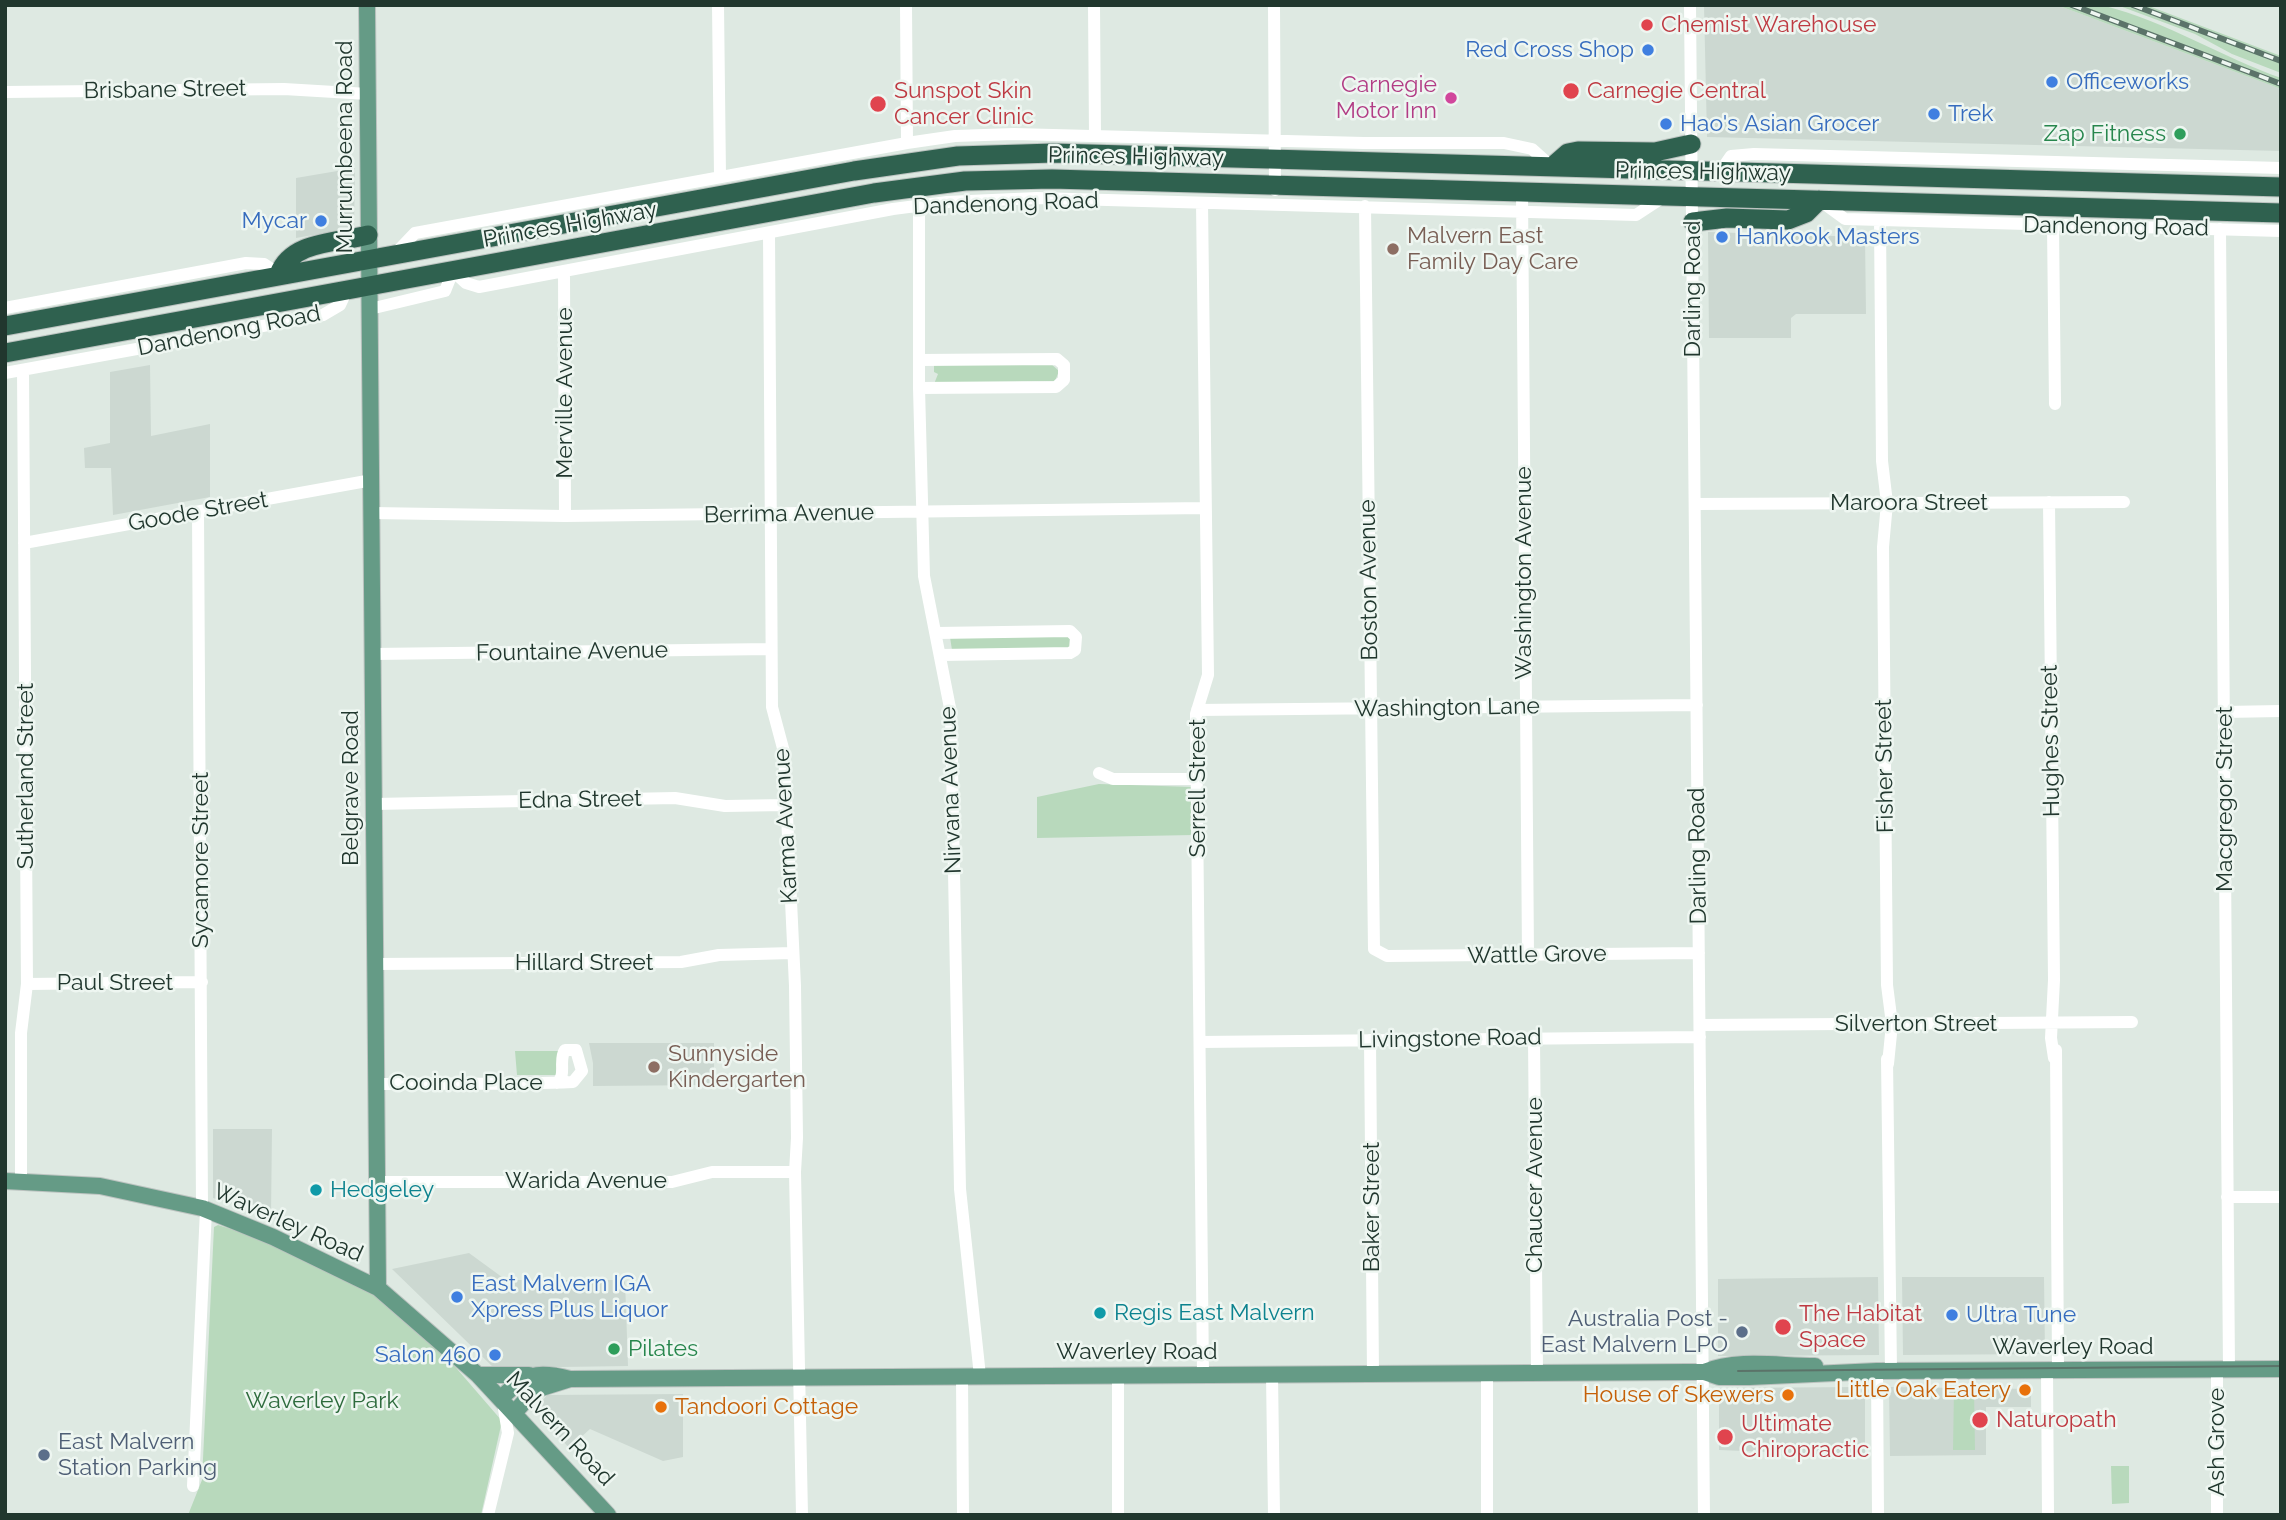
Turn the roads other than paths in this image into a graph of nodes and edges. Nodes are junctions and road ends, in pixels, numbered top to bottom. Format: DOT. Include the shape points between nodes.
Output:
graph roads {
  1 [pos="367,5"];
  2 [pos="718,5"];
  3 [pos="906,5"];
  4 [pos="1094,5"];
  5 [pos="1274,5"];
  6 [pos="1690,5"];
  7 [pos="368,90"];
  8 [pos="5,92"];
  9 [pos="1096,136"];
  10 [pos="907,142"];
  11 [pos="1691,144"];
  12 [pos="1522,145"];
  13 [pos="1276,150"];
  14 [pos="1497,165"];
  15 [pos="1552,167"];
  16 [pos="2281,168"];
  17 [pos="1952,169"];
  18 [pos="1691,171"];
  19 [pos="836,174"];
  20 [pos="720,176"];
  21 [pos="2281,187"];
  22 [pos="1522,192"];
  23 [pos="1275,195"];
  24 [pos="1665,196"];
  25 [pos="1693,197"];
  26 [pos="840,200"];
  27 [pos="1819,200"];
  28 [pos="1202,203"];
  29 [pos="919,205"];
  30 [pos="1365,206"];
  31 [pos="543,210"];
  32 [pos="1521,212"];
  33 [pos="1952,213"];
  34 [pos="2281,213"];
  35 [pos="1880,221"];
  36 [pos="1693,222"];
  37 [pos="556,225"];
  38 [pos="2053,226"];
  39 [pos="2220,229"];
  40 [pos="2281,231"];
  41 [pos="769,233"];
  42 [pos="368,235"];
  43 [pos="395,254"];
  44 [pos="368,259"];
  45 [pos="453,271"];
  46 [pos="564,271"];
  47 [pos="279,274"];
  48 [pos="369,288"];
  49 [pos="93,301"];
  50 [pos="5,308"];
  51 [pos="370,309"];
  52 [pos="5,326"];
  53 [pos="100,345"];
  54 [pos="5,353"];
  55 [pos="919,360"];
  56 [pos="23,370"];
  57 [pos="5,373"];
  58 [pos="919,388"];
  59 [pos="2055,404"];
  60 [pos="372,480"];
  61 [pos="2049,502"];
  62 [pos="2124,502"];
  63 [pos="1882,503"];
  64 [pos="1695,504"];
  65 [pos="1205,508"];
  66 [pos="922,512"];
  67 [pos="198,513"];
  68 [pos="372,513"];
  69 [pos="770,514"];
  70 [pos="565,516"];
  71 [pos="24,543"];
  72 [pos="937,633"];
  73 [pos="772,649"];
  74 [pos="373,654"];
  75 [pos="941,655"];
  76 [pos="1697,705"];
  77 [pos="1525,707"];
  78 [pos="1370,709"];
  79 [pos="1197,710"];
  80 [pos="2281,711"];
  81 [pos="2224,712"];
  82 [pos="1099,773"];
  83 [pos="1198,779"];
  84 [pos="374,804"];
  85 [pos="785,805"];
  86 [pos="792,953"];
  87 [pos="1376,953"];
  88 [pos="1699,953"];
  89 [pos="1528,955"];
  90 [pos="375,964"];
  91 [pos="202,982"];
  92 [pos="27,984"];
  93 [pos="2132,1022"];
  94 [pos="2054,1023"];
  95 [pos="1888,1024"];
  96 [pos="1700,1031"];
  97 [pos="1534,1039"];
  98 [pos="1370,1040"];
  99 [pos="1200,1042"];
  100 [pos="557,1083"];
  101 [pos="376,1084"];
  102 [pos="794,1172"];
  103 [pos="13,1181"];
  104 [pos="377,1182"];
  105 [pos="2227,1197"];
  106 [pos="2281,1197"];
  107 [pos="204,1209"];
  108 [pos="378,1288"];
  109 [pos="2223,1369"];
  110 [pos="2281,1369"];
  111 [pos="2052,1370"];
  112 [pos="1878,1371"];
  113 [pos="1704,1372"];
  114 [pos="1487,1373"];
  115 [pos="1537,1373"];
  116 [pos="1272,1374"];
  117 [pos="1373,1374"];
  118 [pos="478,1375"];
  119 [pos="529,1375"];
  120 [pos="1118,1375"];
  121 [pos="1203,1375"];
  122 [pos="979,1376"];
  123 [pos="962,1377"];
  124 [pos="800,1378"];
  125 [pos="570,1379"];
  126 [pos="501,1398"];
  127 [pos="511,1418"];
  128 [pos="193,1486"];
  129 [pos="488,1515"];
  130 [pos="608,1515"];
  131 [pos="802,1515"];
  132 [pos="963,1515"];
  133 [pos="1118,1515"];
  134 [pos="1273,1515"];
  135 [pos="1487,1515"];
  136 [pos="1704,1515"];
  137 [pos="1878,1515"];
  138 [pos="2048,1515"];
  139 [pos="2217,1515"];
  1 -- 7 [label="main road, Murrumbeena Road"];
  2 -- 20 [label="street"];
  3 -- 10 [label="street"];
  4 -- 9 [label="street"];
  5 -- 13 [label="street"];
  6 -- 11 [label="street, Darling Road"];
  7 -- 8 [label="street, Brisbane Street"];
  7 -- 42 [label="main road, Murrumbeena Road"];
  9 -- 10 [label="street" via="985,134"];
  9 -- 13 [label="street"];
  10 -- 20 [label="street"];
  11 -- 15 [label="highway" via="1655,152 1578,150"];
  11 -- 18 [label="street, Darling Road"];
  12 -- 13 [label="street"];
  12 -- 14 [label="street"];
  12 -- 15 [label="street"];
  13 -- 14 [label="highway, Princes Highway"];
  13 -- 19 [label="highway, Princes Highway" via="1000,154 920,160"];
  13 -- 23 [label="street"];
  14 -- 15 [label="highway, Princes Highway"];
  15 -- 18 [label="highway, Princes Highway"];
  16 -- 17 [label="street"];
  17 -- 18 [label="highway, Princes Highway"];
  17 -- 21 [label="highway, Princes Highway"];
  17 -- 33 [label="street"];
  18 -- 25 [label="street, Darling Road"];
  19 -- 26 [label="highway"];
  19 -- 37 [label="highway, Princes Highway"];
  20 -- 31 [label="street"];
  22 -- 23 [label="highway, Princes Highway"];
  22 -- 24 [label="highway, Princes Highway"];
  22 -- 32 [label="street, Washington Avenue"];
  23 -- 26 [label="highway, Princes Highway" via="1013,179 921,186"];
  23 -- 28 [label="street, Dandenong Road"];
  23 -- 30 [label="street, Dandenong Road"];
  24 -- 25 [label="highway, Princes Highway"];
  24 -- 32 [label="street, Dandenong Road" via="1636,215"];
  25 -- 27 [label="highway, Princes Highway"];
  25 -- 36 [label="street, Darling Road"];
  26 -- 45 [label="highway, Princes Highway"];
  27 -- 33 [label="highway, Princes Highway"];
  27 -- 35 [label="street, Dandenong Road" via="1845,219"];
  27 -- 36 [label="highway" via="1806,213 1788,220"];
  28 -- 29 [label="street, Dandenong Road" via="1037,198"];
  28 -- 65 [label="street, Serrell Street"];
  29 -- 41 [label="street, Dandenong Road"];
  29 -- 55 [label="street, Nirvana Avenue"];
  30 -- 32 [label="street, Dandenong Road"];
  30 -- 78 [label="street, Boston Avenue"];
  31 -- 37 [label="street"];
  31 -- 43 [label="street" via="415,233"];
  32 -- 77 [label="street, Washington Avenue"];
  33 -- 34 [label="highway, Princes Highway"];
  33 -- 35 [label="street, Dandenong Road"];
  33 -- 38 [label="street, Dandenong Road"];
  35 -- 63 [label="street, Fisher Street"];
  36 -- 64 [label="street, Darling Road"];
  37 -- 43 [label="highway, Princes Highway"];
  38 -- 39 [label="street, Dandenong Road"];
  38 -- 59 [label="street"];
  39 -- 40 [label="street, Dandenong Road"];
  39 -- 81 [label="street, Macgregor Street"];
  41 -- 46 [label="street, Dandenong Road"];
  41 -- 69 [label="street, Karma Avenue"];
  42 -- 44 [label="main road, Murrumbeena Road"];
  42 -- 47 [label="highway" via="294,252"];
  43 -- 44 [label="highway, Princes Highway"];
  44 -- 47 [label="highway, Princes Highway"];
  44 -- 48 [label="main road, Murrumbeena Road"];
  45 -- 46 [label="street, Dandenong Road" via="479,287"];
  45 -- 48 [label="highway, Princes Highway"];
  45 -- 51 [label="street" via="445,291"];
  46 -- 70 [label="street, Merville Avenue"];
  47 -- 49 [label="highway, Princes Highway"];
  48 -- 51 [label="main road, Belgrave Road"];
  48 -- 53 [label="highway, Princes Highway"];
  49 -- 50 [label="street"];
  49 -- 52 [label="highway, Princes Highway"];
  49 -- 53 [label="street"];
  51 -- 60 [label="main road, Belgrave Road"];
  53 -- 54 [label="highway, Princes Highway"];
  53 -- 56 [label="street"];
  55 -- 58 [label="street, Nirvana Avenue"];
  55 -- 58 [label="street" via="1057,359 1064,365 1064,380 1056,387"];
  56 -- 57 [label="street"];
  56 -- 71 [label="street, Sutherland Street"];
  58 -- 66 [label="street, Nirvana Avenue"];
  60 -- 67 [label="street, Goode Street"];
  60 -- 68 [label="main road, Belgrave Road"];
  61 -- 62 [label="street, Maroora Street"];
  61 -- 63 [label="street, Maroora Street"];
  61 -- 94 [label="street, Hughes Street"];
  63 -- 64 [label="street, Maroora Street"];
  63 -- 95 [label="street, Fisher Street"];
  64 -- 76 [label="street, Darling Road"];
  65 -- 66 [label="street, Berrima Avenue"];
  65 -- 79 [label="street, Serrell Street" via="1207,680"];
  66 -- 69 [label="street, Berrima Avenue"];
  66 -- 72 [label="street, Nirvana Avenue" via="923,576"];
  67 -- 71 [label="street, Goode Street"];
  67 -- 91 [label="street, Sycamore Street"];
  68 -- 70 [label="street, Berrima Avenue"];
  68 -- 74 [label="main road, Belgrave Road"];
  69 -- 70 [label="street, Berrima Avenue"];
  69 -- 73 [label="street, Karma Avenue"];
  71 -- 92 [label="street, Sutherland Street"];
  72 -- 75 [label="street, Nirvana Avenue"];
  72 -- 75 [label="street" via="1070,631 1076,637 1075,650 1070,653"];
  73 -- 74 [label="street, Fountaine Avenue"];
  73 -- 85 [label="street, Karma Avenue" via="773,716 784,752"];
  74 -- 84 [label="main road, Belgrave Road"];
  75 -- 122 [label="street, Nirvana Avenue" via="951,713 960,1189"];
  76 -- 77 [label="street, Washington Lane"];
  76 -- 88 [label="street, Darling Road"];
  77 -- 78 [label="street, Washington Lane"];
  77 -- 89 [label="street, Washington Avenue"];
  78 -- 79 [label="street, Washington Lane"];
  78 -- 87 [label="street, Boston Avenue" via="1372,940"];
  79 -- 83 [label="street, Serrell Street"];
  80 -- 81 [label="street"];
  81 -- 105 [label="street, Macgregor Street"];
  82 -- 83 [label="street" via="1113,779"];
  83 -- 99 [label="street, Serrell Street"];
  84 -- 85 [label="street, Edna Street" via="675,798 725,806"];
  84 -- 90 [label="main road, Belgrave Road"];
  85 -- 86 [label="street, Karma Avenue"];
  86 -- 90 [label="street, Hillard Street" via="719,954 681,962"];
  86 -- 102 [label="street, Karma Avenue"];
  87 -- 89 [label="street, Wattle Grove"];
  88 -- 89 [label="street, Wattle Grove"];
  88 -- 96 [label="street, Darling Road"];
  90 -- 101 [label="main road, Belgrave Road"];
  91 -- 92 [label="street, Paul Street"];
  91 -- 107 [label="street, Sycamore Street"];
  92 -- 103 [label="street, Sutherland Street"];
  93 -- 94 [label="street, Silverton Street"];
  94 -- 95 [label="street, Silverton Street"];
  94 -- 111 [label="street, Hughes Street"];
  95 -- 96 [label="street, Silverton Street"];
  95 -- 112 [label="street, Fisher Street"];
  96 -- 97 [label="street, Livingstone Road"];
  96 -- 113 [label="street, Darling Road"];
  97 -- 98 [label="street, Livingstone Road"];
  97 -- 115 [label="street, Chaucer Avenue"];
  98 -- 99 [label="street, Livingstone Road"];
  98 -- 117 [label="street, Baker Street"];
  99 -- 121 [label="street, Serrell Street"];
  100 -- 101 [label="street, Cooinda Place"];
  101 -- 104 [label="main road, Belgrave Road"];
  102 -- 104 [label="street, Warida Avenue" via="712,1172 672,1182"];
  102 -- 124 [label="street, Karma Avenue"];
  103 -- 107 [label="main road, Waverley Road" via="100,1186"];
  104 -- 108 [label="main road, Belgrave Road"];
  105 -- 106 [label="street"];
  105 -- 109 [label="street, Macgregor Street"];
  107 -- 108 [label="main road, Waverley Road"];
  107 -- 128 [label="street, Sycamore Street"];
  108 -- 118 [label="main road, Waverley Road"];
  109 -- 110 [label="main road, Waverley Road"];
  109 -- 111 [label="main road, Waverley Road"];
  109 -- 139 [label="street, Ash Grove"];
  111 -- 112 [label="main road, Waverley Road"];
  111 -- 138 [label="street, Hughes Street"];
  112 -- 113 [label="main road, Waverley Road" via="1749,1377"];
  112 -- 137 [label="street, Fisher Street"];
  113 -- 115 [label="main road, Waverley Road"];
  113 -- 136 [label="street, Darling Road"];
  114 -- 115 [label="main road, Waverley Road"];
  114 -- 117 [label="main road, Waverley Road"];
  114 -- 135 [label="street"];
  116 -- 117 [label="main road, Waverley Road"];
  116 -- 121 [label="main road, Waverley Road"];
  116 -- 134 [label="street"];
  118 -- 119 [label="main road, Waverley Road"];
  118 -- 126 [label="main road, Malvern Road"];
  119 -- 125 [label="main road, Waverley Road"];
  119 -- 126 [label="main road"];
  120 -- 121 [label="main road, Waverley Road"];
  120 -- 122 [label="main road, Waverley Road"];
  120 -- 133 [label="street"];
  122 -- 123 [label="main road, Waverley Road"];
  123 -- 124 [label="main road, Waverley Road"];
  123 -- 132 [label="street"];
  124 -- 125 [label="main road, Waverley Road"];
  124 -- 131 [label="street, Karma Avenue"];
  125 -- 127 [label="main road, Waverley Road" via="536,1390"];
  126 -- 127 [label="main road, Malvern Road"];
  127 -- 129 [label="street"];
  127 -- 130 [label="main road, Malvern Road"];
}
